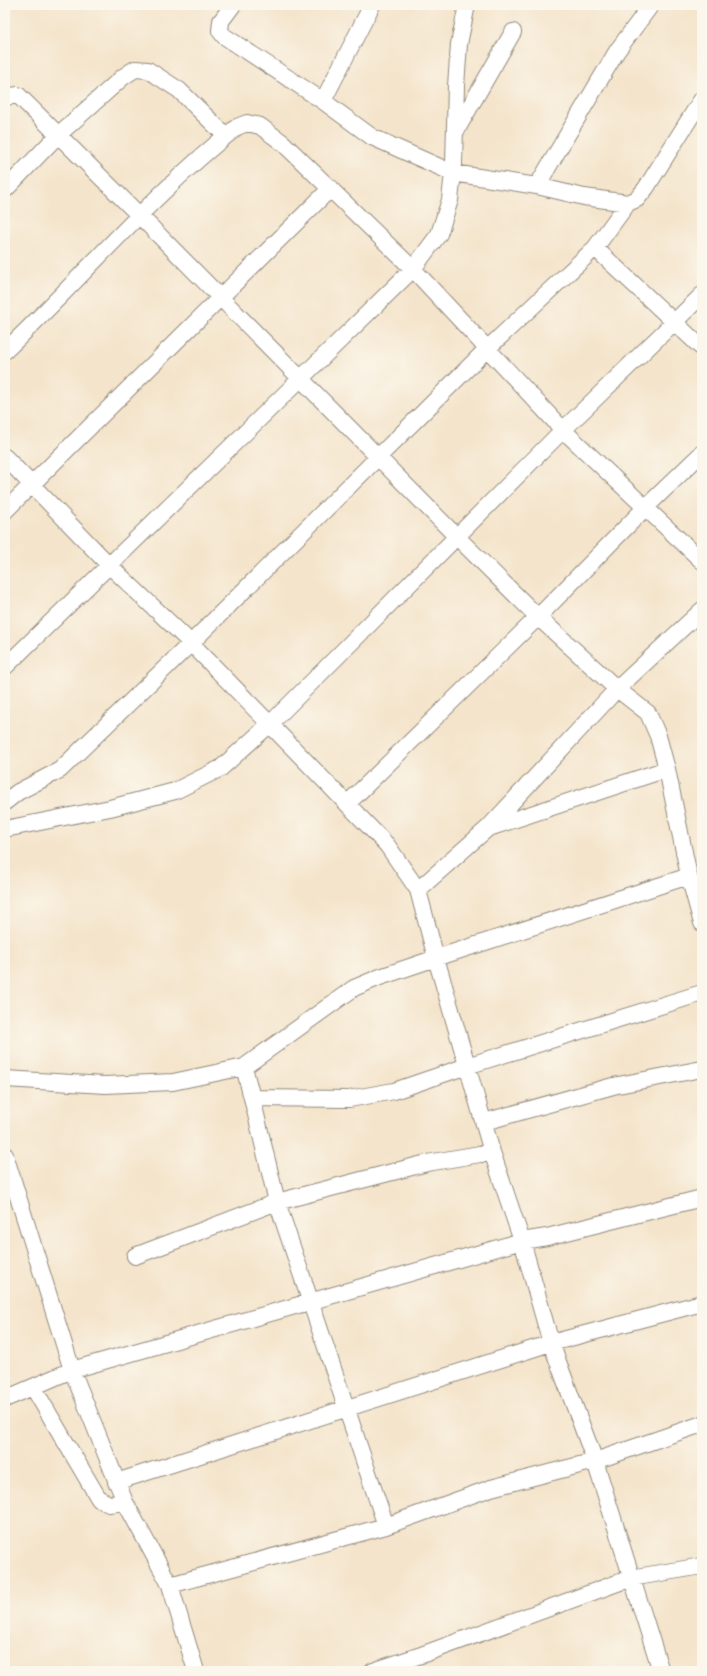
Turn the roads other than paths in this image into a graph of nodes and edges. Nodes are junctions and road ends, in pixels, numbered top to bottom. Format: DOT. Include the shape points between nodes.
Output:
graph roads {
  1 [pos="233,5"];
  2 [pos="372,5"];
  3 [pos="467,5"];
  4 [pos="651,5"];
  5 [pos="513,32"];
  6 [pos="5,97"];
  7 [pos="702,99"];
  8 [pos="323,101"];
  9 [pos="455,134"];
  10 [pos="58,135"];
  11 [pos="226,136"];
  12 [pos="453,173"];
  13 [pos="537,186"];
  14 [pos="331,188"];
  15 [pos="5,190"];
  16 [pos="628,203"];
  17 [pos="139,214"];
  18 [pos="596,248"];
  19 [pos="413,269"];
  20 [pos="702,295"];
  21 [pos="220,297"];
  22 [pos="674,321"];
  23 [pos="702,348"];
  24 [pos="487,349"];
  25 [pos="5,351"];
  26 [pos="301,379"];
  27 [pos="563,430"];
  28 [pos="702,453"];
  29 [pos="5,457"];
  30 [pos="378,457"];
  31 [pos="33,484"];
  32 [pos="646,507"];
  33 [pos="5,511"];
  34 [pos="457,537"];
  35 [pos="702,561"];
  36 [pos="110,566"];
  37 [pos="702,610"];
  38 [pos="538,617"];
  39 [pos="191,644"];
  40 [pos="5,667"];
  41 [pos="617,690"];
  42 [pos="270,724"];
  43 [pos="667,769"];
  44 [pos="5,802"];
  45 [pos="347,804"];
  46 [pos="488,828"];
  47 [pos="5,829"];
  48 [pos="690,876"];
  49 [pos="418,890"];
  50 [pos="702,923"];
  51 [pos="436,958"];
  52 [pos="702,993"];
  53 [pos="468,1066"];
  54 [pos="244,1067"];
  55 [pos="702,1069"];
  56 [pos="5,1079"];
  57 [pos="252,1098"];
  58 [pos="484,1122"];
  59 [pos="492,1152"];
  60 [pos="5,1155"];
  61 [pos="702,1198"];
  62 [pos="277,1202"];
  63 [pos="522,1241"];
  64 [pos="135,1256"];
  65 [pos="311,1302"];
  66 [pos="702,1303"];
  67 [pos="551,1343"];
  68 [pos="72,1370"];
  69 [pos="33,1387"];
  70 [pos="5,1399"];
  71 [pos="347,1409"];
  72 [pos="702,1424"];
  73 [pos="595,1461"];
  74 [pos="116,1482"];
  75 [pos="125,1502"];
  76 [pos="386,1526"];
  77 [pos="702,1566"];
  78 [pos="631,1578"];
  79 [pos="170,1585"];
  80 [pos="196,1671"];
  81 [pos="373,1671"];
  82 [pos="661,1671"];
  1 -- 8 [label="street" via="221,21 220,31 224,36"];
  2 -- 8 [label="street"];
  3 -- 9 [label="street" via="459,44"];
  4 -- 13 [label="street" via="617,51"];
  5 -- 9 [label="street"];
  6 -- 10 [label="street" via="18,95"];
  7 -- 16 [label="street" via="646,188 637,199"];
  8 -- 12 [label="street" via="372,137"];
  9 -- 12 [label="street"];
  10 -- 11 [label="street" via="123,76 135,70 148,70 179,90"];
  10 -- 15 [label="street"];
  10 -- 17 [label="street"];
  11 -- 14 [label="street" via="237,127 247,124 260,126 283,143"];
  11 -- 17 [label="street"];
  12 -- 13 [label="street"];
  12 -- 19 [label="street" via="450,200 439,234"];
  13 -- 16 [label="street" via="584,197"];
  14 -- 19 [label="street"];
  14 -- 21 [label="street"];
  16 -- 18 [label="street"];
  17 -- 21 [label="street"];
  17 -- 25 [label="street"];
  18 -- 22 [label="street"];
  18 -- 24 [label="street"];
  19 -- 24 [label="street"];
  19 -- 26 [label="street"];
  20 -- 22 [label="street"];
  21 -- 26 [label="street"];
  21 -- 31 [label="street"];
  22 -- 23 [label="street"];
  22 -- 27 [label="street"];
  24 -- 27 [label="street"];
  24 -- 30 [label="street"];
  26 -- 30 [label="street"];
  26 -- 36 [label="street"];
  27 -- 32 [label="street"];
  27 -- 34 [label="street"];
  28 -- 32 [label="street"];
  29 -- 31 [label="street"];
  30 -- 34 [label="street"];
  30 -- 39 [label="street"];
  31 -- 33 [label="street"];
  31 -- 36 [label="street"];
  32 -- 35 [label="street"];
  32 -- 38 [label="street"];
  34 -- 38 [label="street"];
  34 -- 42 [label="street"];
  36 -- 39 [label="street"];
  36 -- 40 [label="street"];
  37 -- 41 [label="street"];
  38 -- 41 [label="street"];
  38 -- 45 [label="street"];
  39 -- 42 [label="street"];
  39 -- 44 [label="street" via="60,770 18,792"];
  41 -- 43 [label="street" via="648,713 658,736"];
  41 -- 46 [label="street"];
  42 -- 45 [label="street"];
  42 -- 47 [label="street" via="221,768 175,791 110,808"];
  43 -- 46 [label="street"];
  43 -- 48 [label="street"];
  45 -- 49 [label="street" via="387,845"];
  46 -- 49 [label="street"];
  48 -- 50 [label="street"];
  48 -- 51 [label="street"];
  49 -- 51 [label="street"];
  51 -- 53 [label="street"];
  51 -- 54 [label="street" via="354,988"];
  52 -- 53 [label="street"];
  53 -- 57 [label="street" via="394,1091 349,1099"];
  53 -- 58 [label="street"];
  54 -- 56 [label="street" via="173,1082 105,1085"];
  54 -- 57 [label="street"];
  55 -- 58 [label="street" via="613,1086"];
  57 -- 62 [label="street"];
  58 -- 59 [label="street"];
  59 -- 62 [label="street" via="427,1163"];
  59 -- 63 [label="street"];
  60 -- 68 [label="street"];
  61 -- 63 [label="street"];
  62 -- 64 [label="street"];
  62 -- 65 [label="street"];
  63 -- 65 [label="street"];
  63 -- 67 [label="street"];
  65 -- 68 [label="street"];
  65 -- 71 [label="street"];
  66 -- 67 [label="street"];
  67 -- 71 [label="street"];
  67 -- 73 [label="street"];
  68 -- 69 [label="street"];
  68 -- 74 [label="street"];
  69 -- 70 [label="street"];
  69 -- 75 [label="street" via="99,1499 109,1504"];
  71 -- 74 [label="street"];
  71 -- 76 [label="street"];
  72 -- 73 [label="street"];
  73 -- 76 [label="street" via="491,1488"];
  73 -- 78 [label="street"];
  74 -- 75 [label="street"];
  75 -- 79 [label="street"];
  76 -- 79 [label="street"];
  77 -- 78 [label="street"];
  78 -- 81 [label="street"];
  78 -- 82 [label="street"];
  79 -- 80 [label="street"];
}
